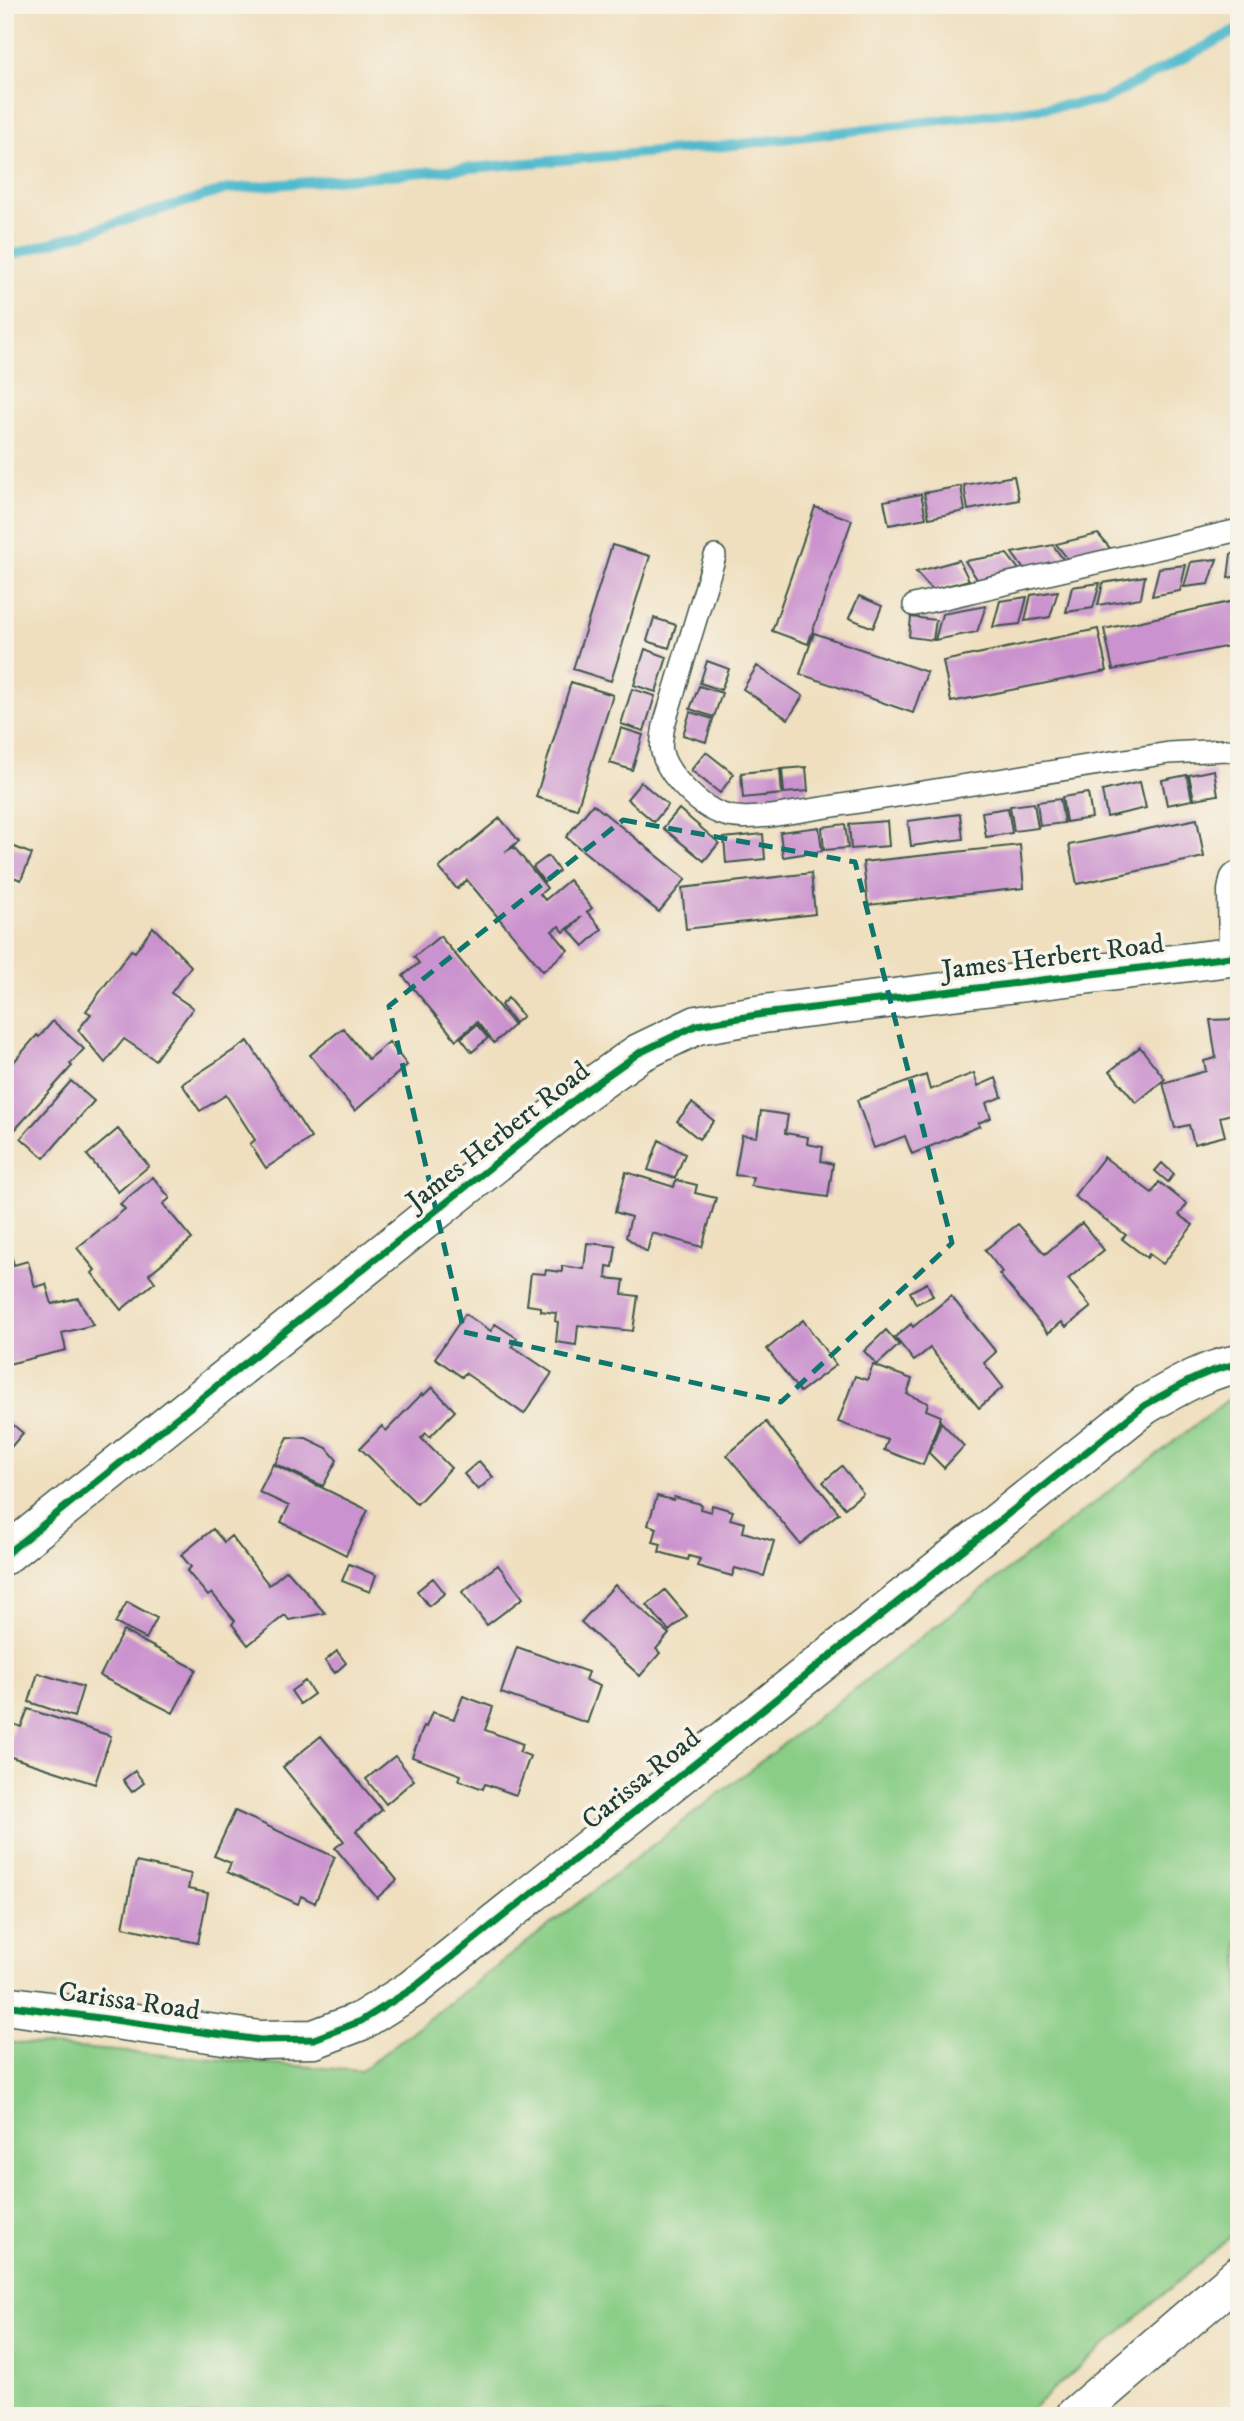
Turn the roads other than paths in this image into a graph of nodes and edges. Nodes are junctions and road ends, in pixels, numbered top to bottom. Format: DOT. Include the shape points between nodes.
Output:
graph roads {
  1 [pos="1239,530"];
  2 [pos="715,556"];
  3 [pos="914,605"];
  4 [pos="1239,752"];
  5 [pos="1239,881"];
  6 [pos="1239,956"];
  7 [pos="1239,1364"];
  8 [pos="5,1555"];
  9 [pos="5,2005"];
  10 [pos="1239,2275"];
  11 [pos="1075,2416"];
  1 -- 3 [label="lane"];
  2 -- 4 [label="lane" via="664,725 661,751 671,774 720,814 771,816 1169,753"];
  5 -- 6 [label="street"];
  6 -- 8 [label="street, James Herbert Road" via="697,1025 639,1054 587,1090"];
  7 -- 9 [label="street, Carissa Road" via="1191,1380 1144,1405 412,1989 361,2021 314,2039 260,2040"];
  10 -- 11 [label="street"];
}
